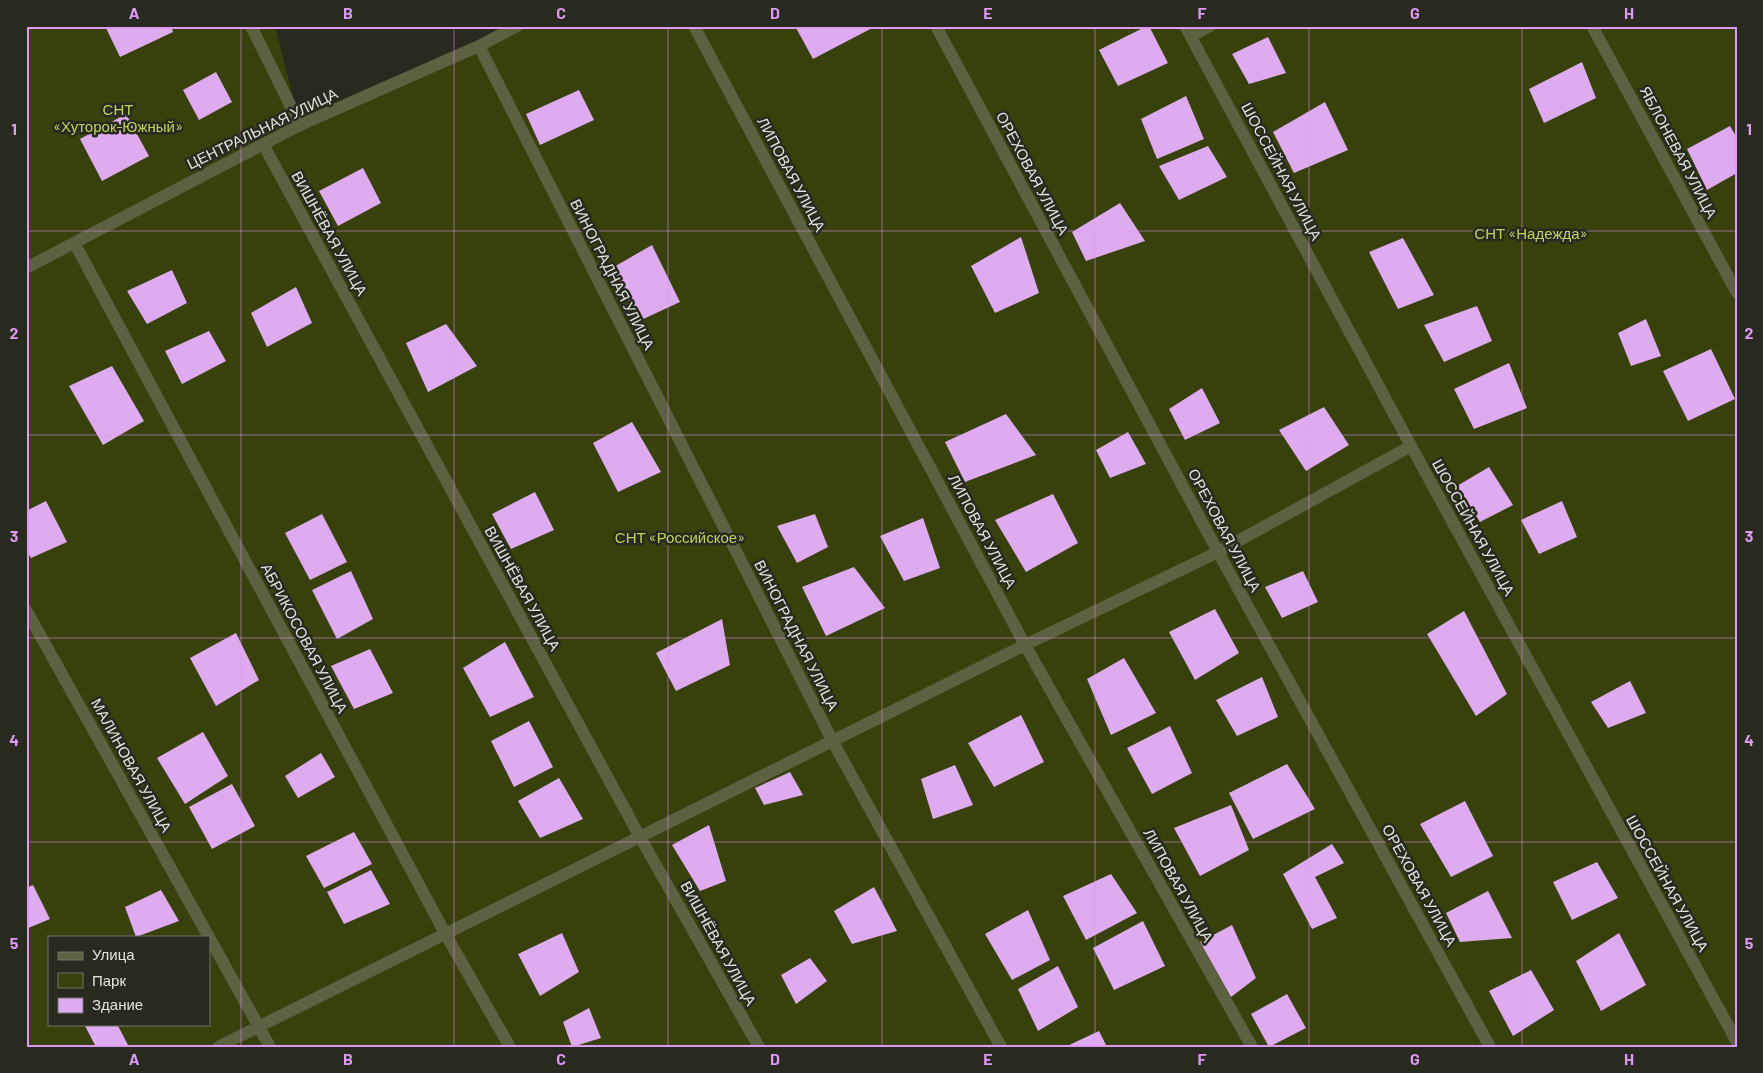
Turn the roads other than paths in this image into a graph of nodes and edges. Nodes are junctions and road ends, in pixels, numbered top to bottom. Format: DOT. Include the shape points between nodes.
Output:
graph roads {
  1 [pos="251,26"];
  2 [pos="517,26"];
  3 [pos="694,26"];
  4 [pos="936,26"];
  5 [pos="1210,26"];
  6 [pos="1592,26"];
  7 [pos="1188,31"];
  8 [pos="479,46"];
  9 [pos="300,125"];
  10 [pos="262,144"];
  11 [pos="75,244"];
  12 [pos="26,268"];
  13 [pos="1737,293"];
  14 [pos="1411,446"];
  15 [pos="1218,552"];
  16 [pos="26,610"];
  17 [pos="1025,645"];
  18 [pos="833,742"];
  19 [pos="640,837"];
  20 [pos="446,935"];
  21 [pos="208,936"];
  22 [pos="210,939"];
  23 [pos="259,1026"];
  24 [pos="1737,1042"];
  25 [pos="218,1047"];
  26 [pos="270,1047"];
  27 [pos="510,1047"];
  28 [pos="759,1047"];
  29 [pos="1001,1047"];
  30 [pos="1252,1047"];
  31 [pos="1490,1047"];
  1 -- 9 [label="street"];
  2 -- 8 [label="street, ЦЕНТРАЛЬНАЯ УЛИЦА"];
  3 -- 17 [label="street, ЛИПОВАЯ УЛИЦА"];
  4 -- 15 [label="street, ОРЕХОВАЯ УЛИЦА"];
  5 -- 7 [label="street"];
  6 -- 13 [label="street, ЯБЛОНЕВАЯ УЛИЦА"];
  7 -- 14 [label="street, ШОССЕЙНАЯ УЛИЦА"];
  8 -- 9 [label="street, ЦЕНТРАЛЬНАЯ УЛИЦА"];
  8 -- 18 [label="street, ВИНОГРАДНАЯ УЛИЦА"];
  9 -- 10 [label="street, ЦЕНТРАЛЬНАЯ УЛИЦА"];
  10 -- 11 [label="street, ЦЕНТРАЛЬНАЯ УЛИЦА"];
  10 -- 19 [label="street, ВИШНЁВАЯ УЛИЦА"];
  11 -- 12 [label="street, ЦЕНТРАЛЬНАЯ УЛИЦА"];
  11 -- 20 [label="street, АБРИКОСОВАЯ УЛИЦА"];
  14 -- 15 [label="street"];
  14 -- 24 [label="street, ШОССЕЙНАЯ УЛИЦА"];
  15 -- 17 [label="street"];
  15 -- 31 [label="street, ОРЕХОВАЯ УЛИЦА"];
  16 -- 21 [label="street, МАЛИНОВАЯ УЛИЦА"];
  17 -- 18 [label="street"];
  17 -- 30 [label="street, ЛИПОВАЯ УЛИЦА"];
  18 -- 19 [label="street"];
  18 -- 29 [label="street, ВИНОГРАДНАЯ УЛИЦА"];
  19 -- 20 [label="street"];
  19 -- 28 [label="street, ВИШНЁВАЯ УЛИЦА"];
  20 -- 23 [label="street"];
  20 -- 27 [label="street, АБРИКОСОВАЯ УЛИЦА"];
  22 -- 23 [label="street, МАЛИНОВАЯ УЛИЦА"];
  23 -- 25 [label="street"];
  23 -- 26 [label="street, МАЛИНОВАЯ УЛИЦА"];
}
